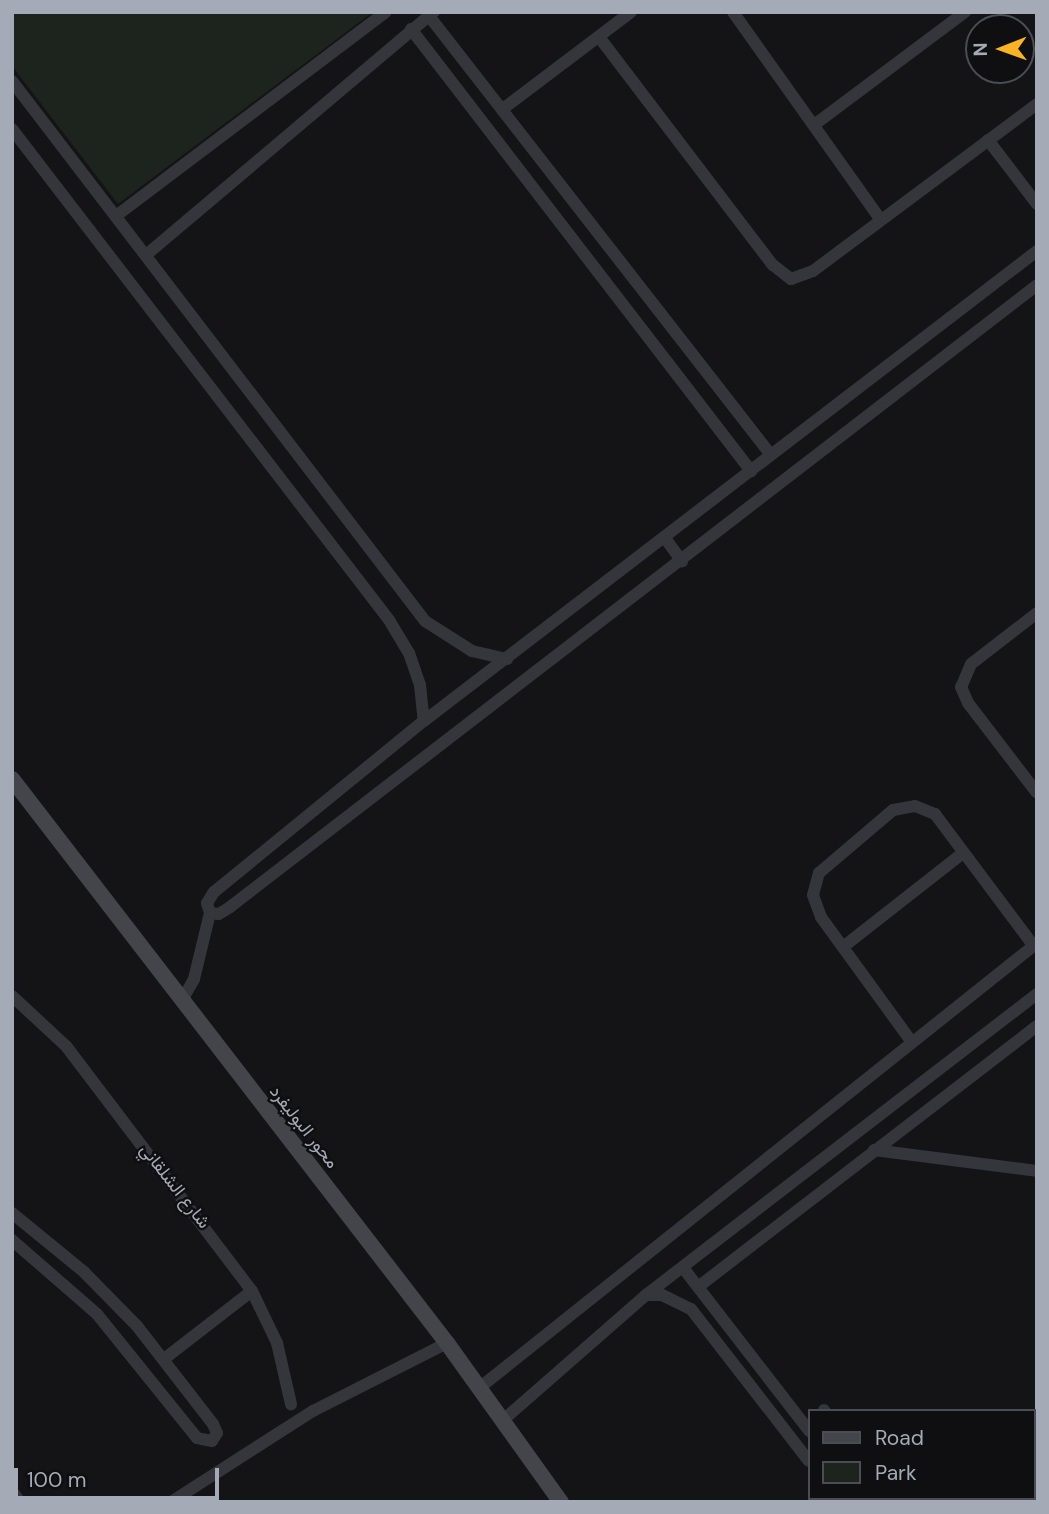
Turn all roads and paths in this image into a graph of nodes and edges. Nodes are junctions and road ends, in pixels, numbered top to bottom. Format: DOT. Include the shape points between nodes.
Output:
graph roads {
  1 [pos="386,12"];
  2 [pos="631,12"];
  3 [pos="733,12"];
  4 [pos="965,12"];
  5 [pos="431,14"];
  6 [pos="411,29"];
  7 [pos="598,37"];
  8 [pos="12,81"];
  9 [pos="1037,104"];
  10 [pos="504,108"];
  11 [pos="814,125"];
  12 [pos="12,129"];
  13 [pos="988,140"];
  14 [pos="1037,204"];
  15 [pos="116,216"];
  16 [pos="880,219"];
  17 [pos="1037,251"];
  18 [pos="146,255"];
  19 [pos="1037,285"];
  20 [pos="771,455"];
  21 [pos="751,471"];
  22 [pos="665,538"];
  23 [pos="682,561"];
  24 [pos="1037,614"];
  25 [pos="507,659"];
  26 [pos="424,721"];
  27 [pos="12,779"];
  28 [pos="1037,793"];
  29 [pos="964,853"];
  30 [pos="210,913"];
  31 [pos="1035,944"];
  32 [pos="843,947"];
  33 [pos="1037,994"];
  34 [pos="12,996"];
  35 [pos="182,1000"];
  36 [pos="1037,1026"];
  37 [pos="911,1041"];
  38 [pos="873,1150"];
  39 [pos="1037,1171"];
  40 [pos="17,1217"];
  41 [pos="12,1233"];
  42 [pos="12,1240"];
  43 [pos="684,1269"];
  44 [pos="698,1287"];
  45 [pos="252,1291"];
  46 [pos="646,1295"];
  47 [pos="447,1343"];
  48 [pos="164,1359"];
  49 [pos="478,1389"];
  50 [pos="291,1404"];
  51 [pos="502,1421"];
  52 [pos="808,1431"];
  53 [pos="808,1460"];
  54 [pos="12,1491"];
  55 [pos="20,1502"];
  56 [pos="171,1502"];
  57 [pos="561,1502"];
  1 -- 15 [label="street"];
  2 -- 7 [label="street"];
  3 -- 11 [label="street"];
  4 -- 11 [label="street"];
  5 -- 6 [label="street"];
  5 -- 10 [label="street"];
  6 -- 18 [label="street"];
  6 -- 21 [label="street"];
  7 -- 10 [label="street"];
  7 -- 16 [label="street" via="780,274 803,277"];
  8 -- 15 [label="street"];
  9 -- 13 [label="street"];
  10 -- 20 [label="street"];
  11 -- 16 [label="street"];
  12 -- 26 [label="street" via="389,620 420,685"];
  13 -- 14 [label="street"];
  13 -- 16 [label="street"];
  15 -- 18 [label="street"];
  17 -- 20 [label="street"];
  18 -- 25 [label="street" via="425,621 472,651"];
  19 -- 23 [label="street"];
  20 -- 21 [label="street"];
  21 -- 22 [label="street"];
  22 -- 23 [label="street"];
  22 -- 25 [label="street"];
  23 -- 30 [label="street" via="224,911"];
  24 -- 28 [label="street" via="971,664 961,687 968,703"];
  25 -- 26 [label="street"];
  26 -- 30 [label="street" via="214,892 207,903"];
  27 -- 35 [label="street, محور البوليفرد"];
  29 -- 31 [label="street"];
  29 -- 32 [label="street"];
  29 -- 32 [label="street" via="935,814 925,808 893,810 819,873 814,883 816,906"];
  30 -- 35 [label="street" via="194,979"];
  31 -- 37 [label="street"];
  32 -- 37 [label="street"];
  33 -- 43 [label="street"];
  34 -- 45 [label="street, شارع الشلقاني" via="66,1046"];
  35 -- 47 [label="street, محور البوليفرد"];
  36 -- 38 [label="street"];
  37 -- 49 [label="street"];
  38 -- 39 [label="street"];
  38 -- 44 [label="street"];
  40 -- 41 [label="street"];
  40 -- 48 [label="street" via="93,1281"];
  42 -- 48 [label="street" via="97,1314 197,1438 212,1441 216,1428"];
  43 -- 44 [label="street"];
  43 -- 46 [label="street"];
  44 -- 52 [label="street"];
  45 -- 48 [label="street"];
  45 -- 50 [label="street, شارع الشلقاني" via="277,1343"];
  46 -- 51 [label="street"];
  46 -- 53 [label="street" via="662,1295 691,1309"];
  47 -- 49 [label="street, محور البوليفرد"];
  47 -- 56 [label="street" via="313,1411"];
  49 -- 51 [label="street, محور البوليفرد"];
  51 -- 57 [label="street, محور البوليفرد"];
  54 -- 55 [label="street"];
}
